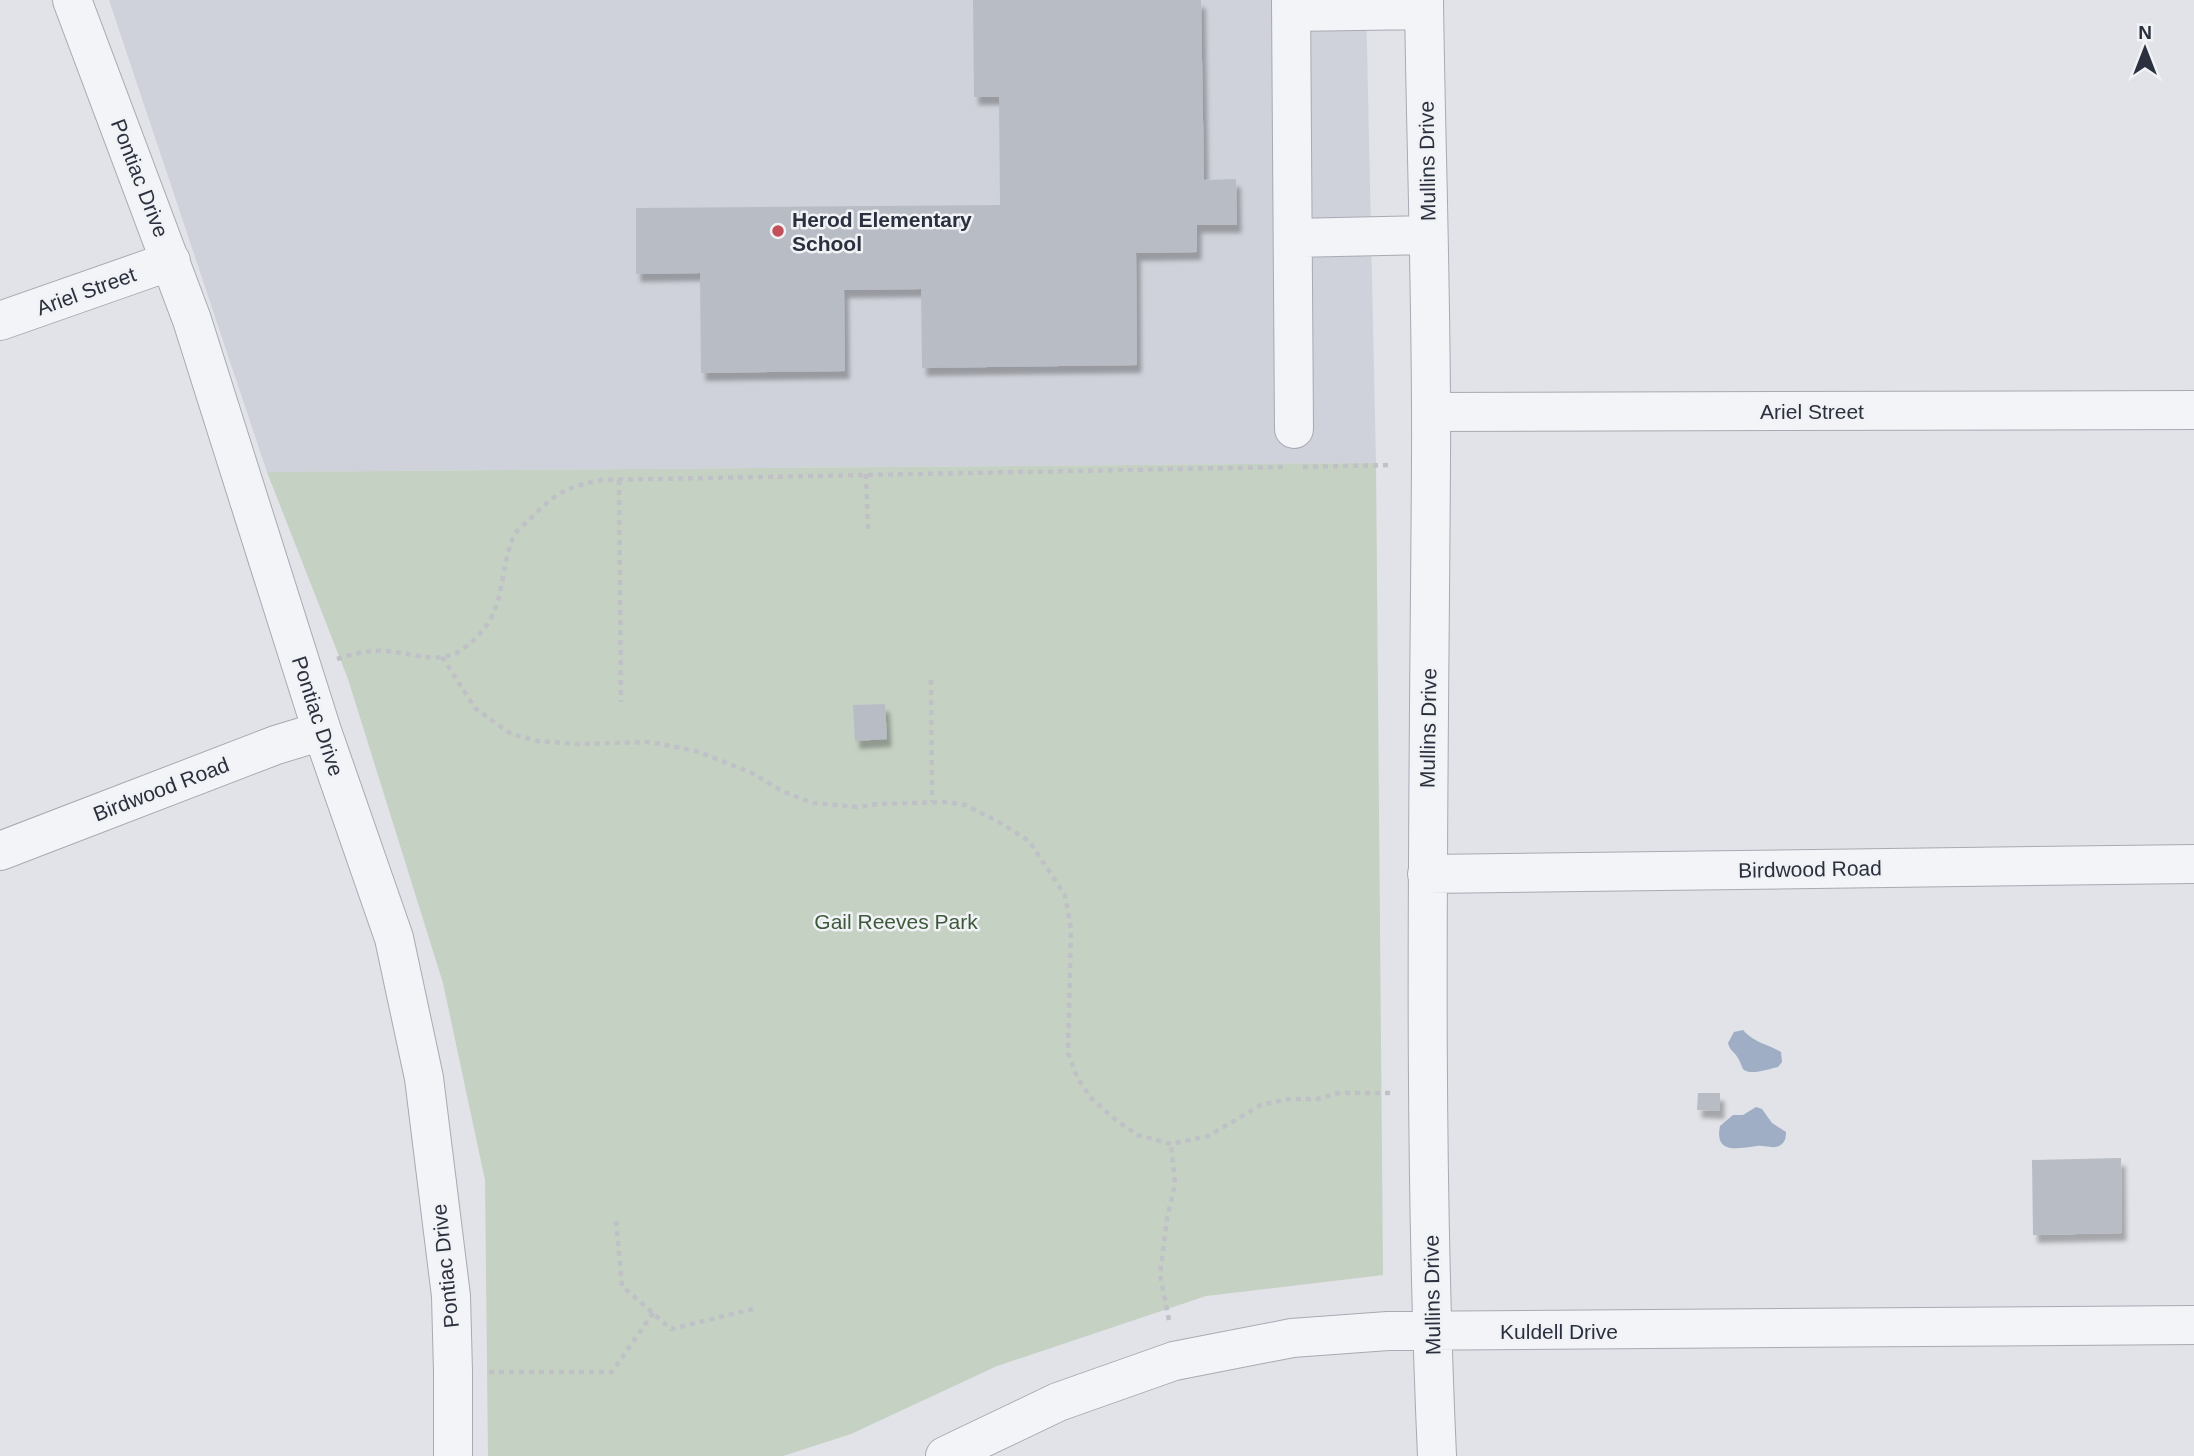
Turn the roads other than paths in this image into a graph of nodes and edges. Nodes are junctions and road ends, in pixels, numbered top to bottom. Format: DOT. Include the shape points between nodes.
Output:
graph roads {
  1 [pos="72,0"];
  2 [pos="1424,5"];
  3 [pos="1291,6"];
  4 [pos="1428,235"];
  5 [pos="1293,238"];
  6 [pos="171,261"];
  7 [pos="0,321"];
  8 [pos="2194,411"];
  9 [pos="1431,412"];
  10 [pos="1294,429"];
  11 [pos="322,730"];
  12 [pos="0,851"];
  13 [pos="2194,864"];
  14 [pos="1427,874"];
  15 [pos="2194,1325"];
  16 [pos="1431,1331"];
  17 [pos="453,1456"];
  18 [pos="945,1456"];
  19 [pos="1437,1456"];
  1 -- 6 [label="street, Pontiac Drive"];
  2 -- 3 [label="street"];
  2 -- 4 [label="street, Mullins Drive"];
  3 -- 5 [label="street"];
  4 -- 5 [label="street"];
  4 -- 9 [label="street, Mullins Drive"];
  5 -- 10 [label="street"];
  6 -- 7 [label="street, Ariel Street"];
  6 -- 11 [label="street, Pontiac Drive"];
  8 -- 9 [label="street, Ariel Street"];
  9 -- 14 [label="street, Mullins Drive"];
  11 -- 12 [label="street, Birdwood Road"];
  11 -- 17 [label="street, Pontiac Drive" via="394,938 424,1078 451,1296"];
  13 -- 14 [label="street, Birdwood Road"];
  14 -- 16 [label="street, Mullins Drive"];
  15 -- 16 [label="street, Kuldell Drive"];
  16 -- 18 [label="street, Kuldell Drive" via="1292,1338 1174,1361 1058,1402"];
  16 -- 19 [label="street, Mullins Drive"];
}
